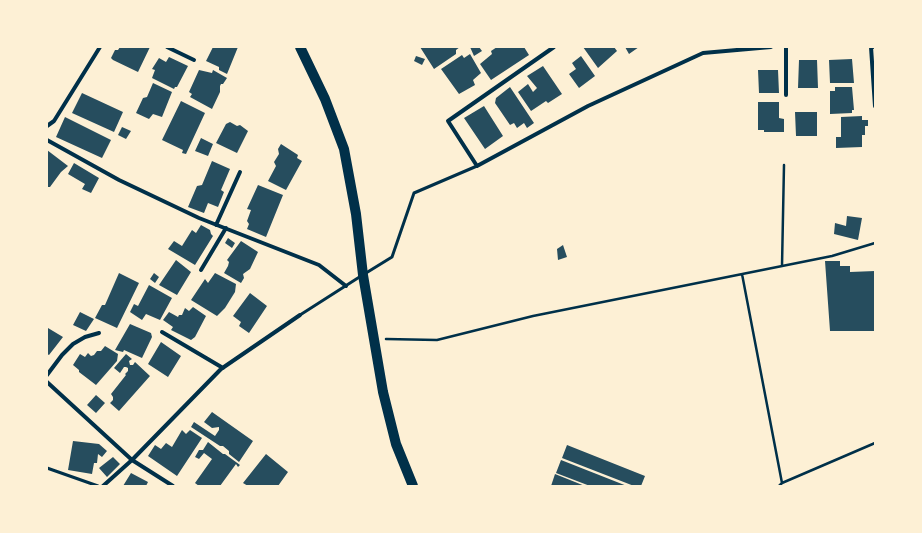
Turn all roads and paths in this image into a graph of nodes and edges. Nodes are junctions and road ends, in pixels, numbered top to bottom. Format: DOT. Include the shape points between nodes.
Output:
graph roads {
  1 [pos="100,47"];
  2 [pos="167,47"];
  3 [pos="300,47"];
  4 [pos="554,47"];
  5 [pos="771,47"];
  6 [pos="786,47"];
  7 [pos="871,47"];
  8 [pos="194,60"];
  9 [pos="786,95"];
  10 [pos="875,106"];
  11 [pos="47,126"];
  12 [pos="47,140"];
  13 [pos="784,165"];
  14 [pos="477,166"];
  15 [pos="240,172"];
  16 [pos="216,225"];
  17 [pos="226,228"];
  18 [pos="875,243"];
  19 [pos="782,266"];
  20 [pos="201,270"];
  21 [pos="742,274"];
  22 [pos="363,275"];
  23 [pos="346,286"];
  24 [pos="300,316"];
  25 [pos="162,332"];
  26 [pos="99,333"];
  27 [pos="374,340"];
  28 [pos="223,368"];
  29 [pos="47,375"];
  30 [pos="47,382"];
  31 [pos="875,443"];
  32 [pos="132,460"];
  33 [pos="47,468"];
  34 [pos="782,483"];
  35 [pos="98,486"];
  36 [pos="103,486"];
  37 [pos="173,486"];
  38 [pos="413,486"];
  39 [pos="778,486"];
  1 -- 11 [label="street" via="54,121"];
  2 -- 8 [label="street"];
  3 -- 22 [label="main road" via="325,99 344,149 356,214"];
  4 -- 14 [label="street" via="448,121"];
  5 -- 14 [label="street" via="703,53 588,106"];
  6 -- 9 [label="street"];
  7 -- 10 [label="street"];
  12 -- 16 [label="street" via="119,180"];
  13 -- 19 [label="path"];
  14 -- 22 [label="lane" via="414,193 392,257"];
  15 -- 16 [label="street"];
  16 -- 17 [label="street"];
  17 -- 20 [label="street"];
  17 -- 23 [label="street" via="319,265"];
  18 -- 19 [label="path" via="832,256"];
  19 -- 21 [label="path"];
  21 -- 27 [label="path" via="533,316 436,340"];
  21 -- 34 [label="path"];
  22 -- 23 [label="lane"];
  22 -- 27 [label="main road"];
  23 -- 24 [label="lane"];
  24 -- 28 [label="street"];
  25 -- 28 [label="street"];
  26 -- 29 [label="street" via="73,344"];
  27 -- 38 [label="main road" via="396,444"];
  28 -- 32 [label="street"];
  30 -- 32 [label="street"];
  31 -- 34 [label="path"];
  32 -- 36 [label="street"];
  32 -- 37 [label="street"];
  33 -- 35 [label="lane"];
  34 -- 39 [label="path"];
}
